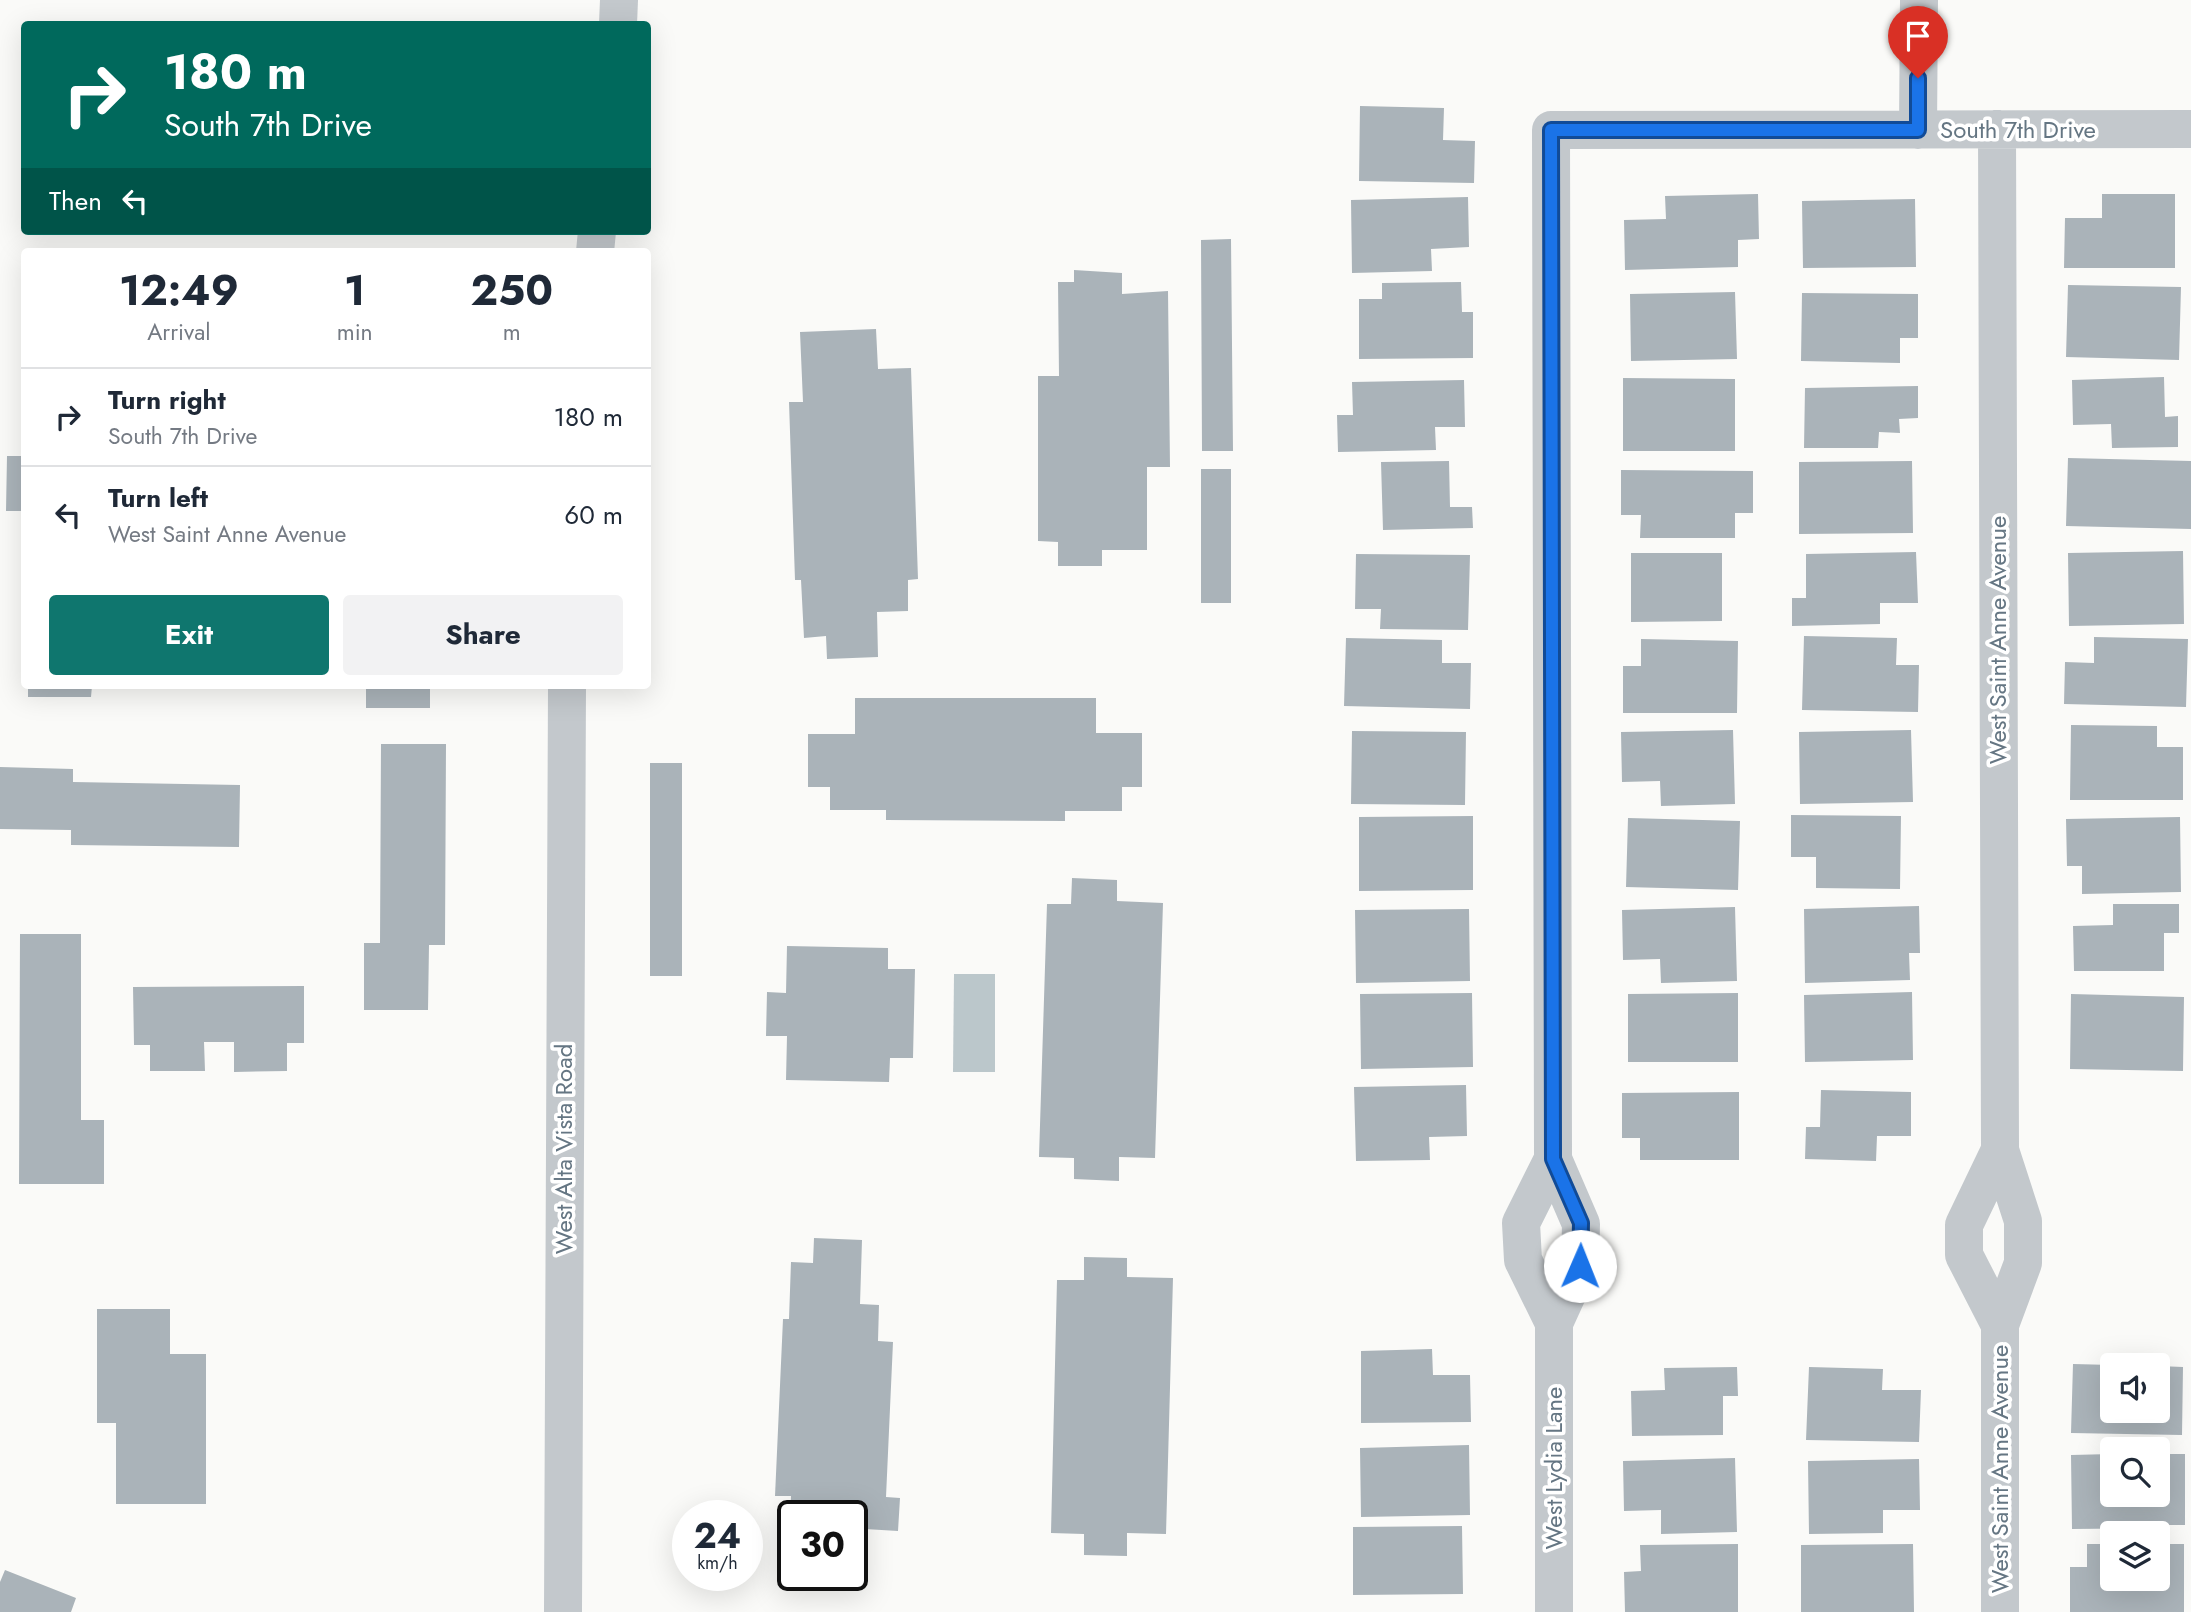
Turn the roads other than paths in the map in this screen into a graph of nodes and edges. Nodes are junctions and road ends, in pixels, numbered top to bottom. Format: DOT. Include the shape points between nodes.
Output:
graph roads {
  1 [pos="620,0"];
  2 [pos="1919,0"];
  3 [pos="618,21"];
  4 [pos="1997,129"];
  5 [pos="2191,129"];
  6 [pos="1551,130"];
  7 [pos="1918,130"];
  8 [pos="567,689"];
  9 [pos="2000,1150"];
  10 [pos="1553,1159"];
  11 [pos="1554,1324"];
  12 [pos="2000,1325"];
  13 [pos="563,1612"];
  14 [pos="1554,1612"];
  15 [pos="2000,1612"];
  1 -- 3 [label="street"];
  2 -- 7 [label="street"];
  4 -- 5 [label="street, South 7th Drive"];
  4 -- 7 [label="street, South 7th Drive"];
  4 -- 9 [label="street, West Saint Anne Avenue"];
  6 -- 7 [label="street, South 7th Drive"];
  6 -- 10 [label="street, West Lydia Lane"];
  8 -- 13 [label="street, West Alta Vista Road"];
  9 -- 12 [label="street, West Saint Anne Avenue" via="2023,1220 2022,1263"];
  9 -- 12 [label="street, West Saint Anne Avenue" via="1964,1225 1964,1255"];
  10 -- 11 [label="street, West Lydia Lane" via="1581,1223 1580,1266"];
  10 -- 11 [label="street, West Lydia Lane" via="1521,1223 1523,1260"];
  11 -- 14 [label="street, West Lydia Lane"];
  12 -- 15 [label="street, West Saint Anne Avenue"];
}
